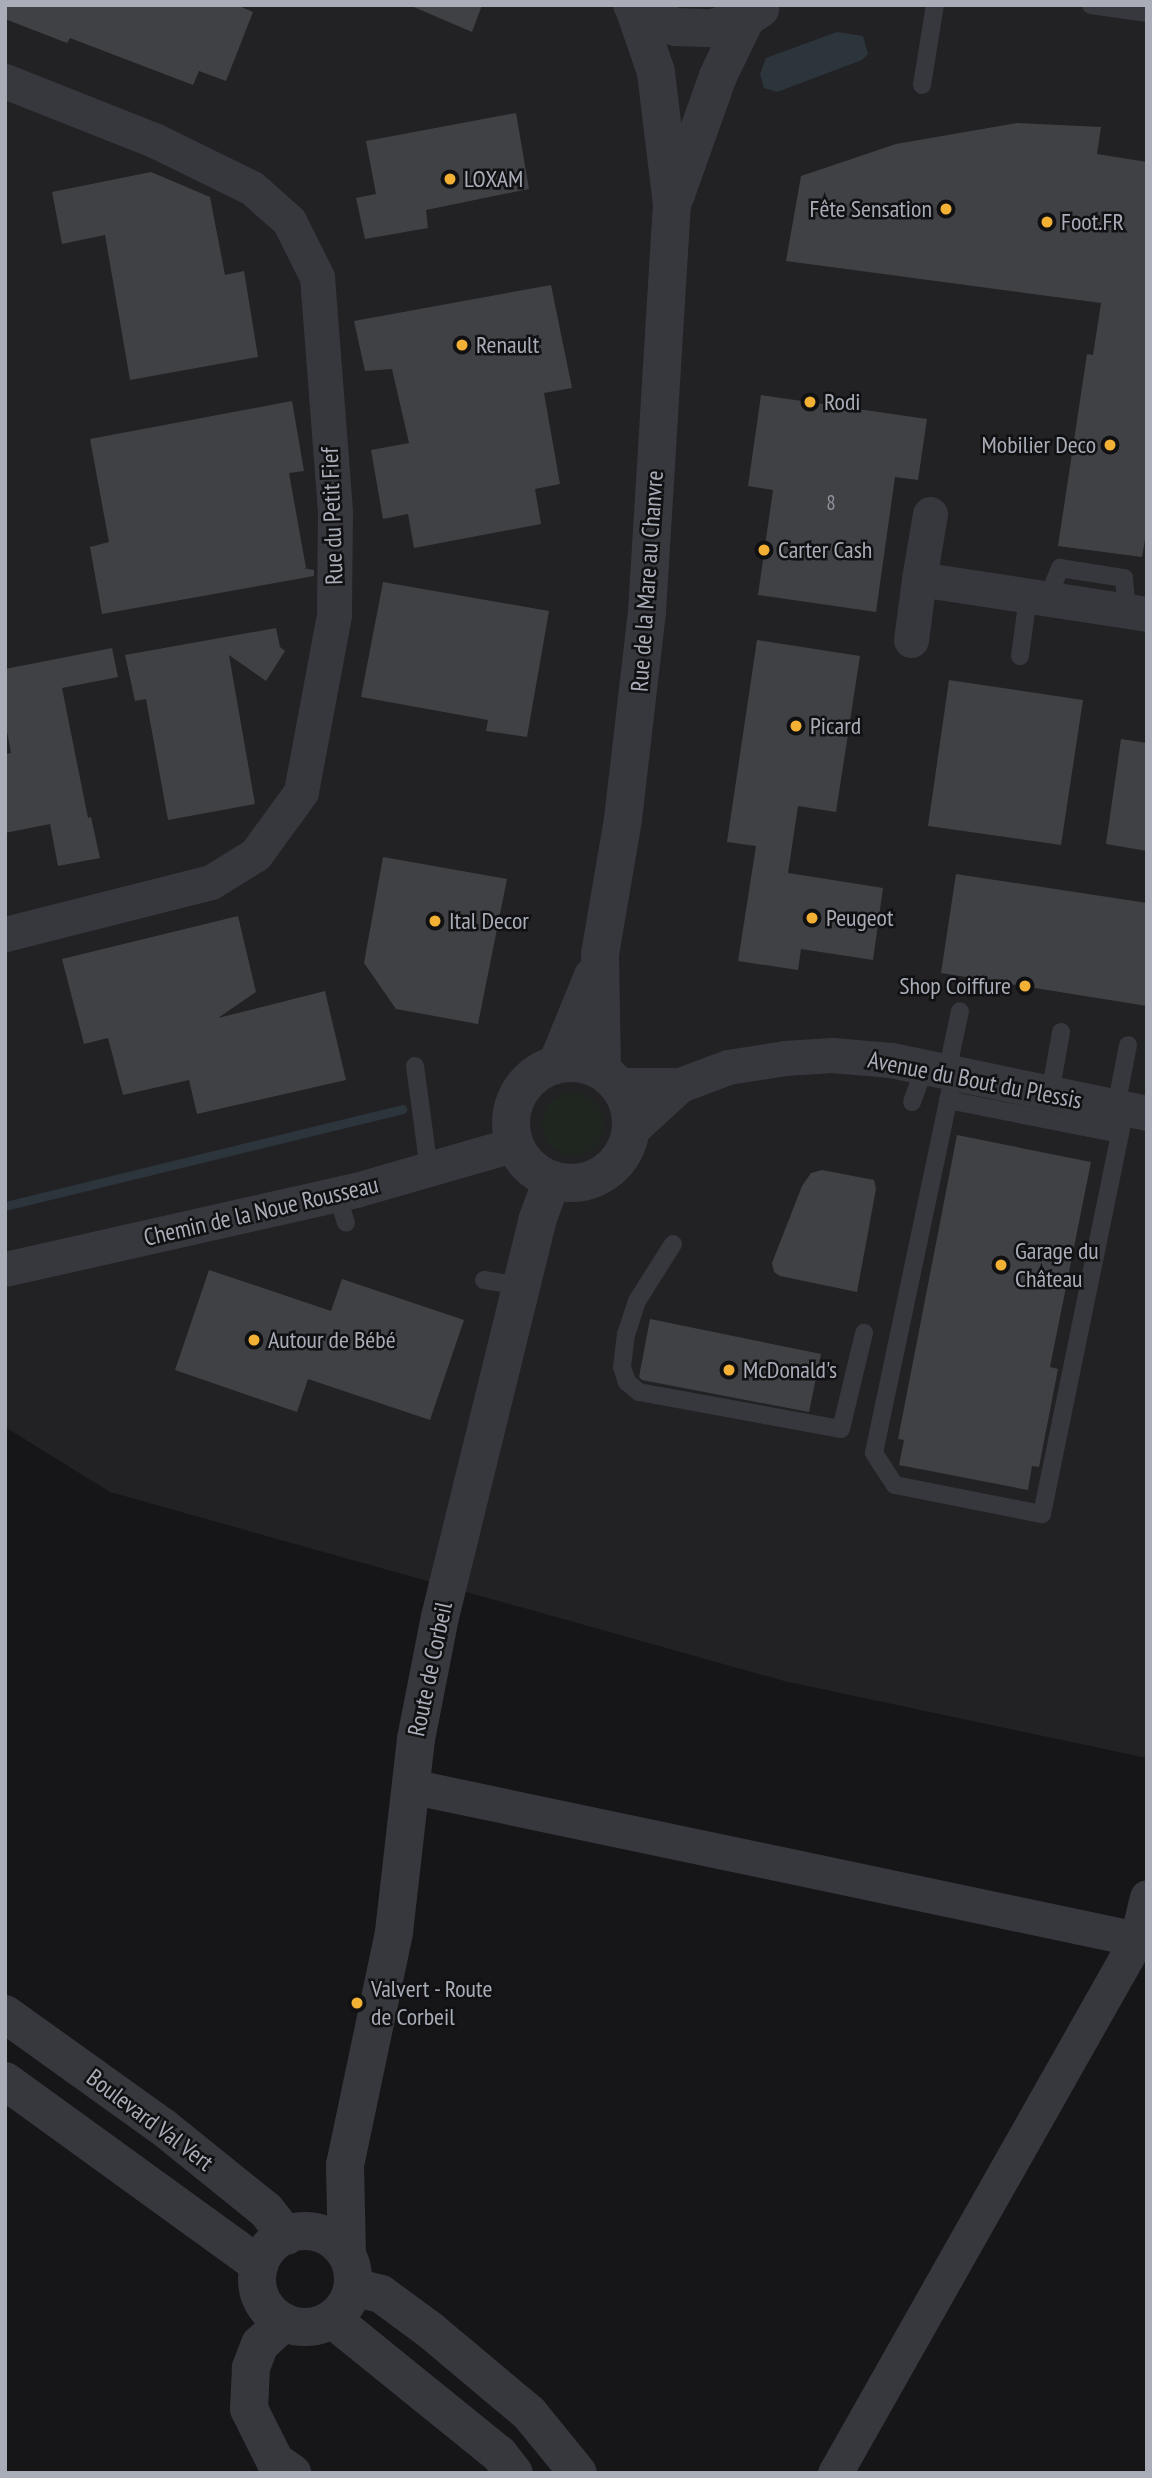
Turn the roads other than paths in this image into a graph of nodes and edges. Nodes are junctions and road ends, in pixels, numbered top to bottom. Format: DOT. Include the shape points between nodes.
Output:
graph roads {
  1 [pos="935,5"];
  2 [pos="1091,5"];
  3 [pos="633,6"];
  4 [pos="756,12"];
  5 [pos="1147,13"];
  6 [pos="5,81"];
  7 [pos="922,85"];
  8 [pos="672,205"];
  9 [pos="930,514"];
  10 [pos="919,579"];
  11 [pos="1038,598"];
  12 [pos="1137,612"];
  13 [pos="911,640"];
  14 [pos="1020,656"];
  15 [pos="5,934"];
  16 [pos="600,954"];
  17 [pos="960,1011"];
  18 [pos="1061,1032"];
  19 [pos="1128,1045"];
  20 [pos="557,1064"];
  21 [pos="415,1066"];
  22 [pos="610,1078"];
  23 [pos="943,1078"];
  24 [pos="680,1085"];
  25 [pos="1050,1094"];
  26 [pos="912,1102"];
  27 [pos="1127,1116"];
  28 [pos="632,1129"];
  29 [pos="515,1144"];
  30 [pos="428,1158"];
  31 [pos="552,1180"];
  32 [pos="673,1244"];
  33 [pos="5,1269"];
  34 [pos="864,1333"];
  35 [pos="410,1786"];
  36 [pos="1147,1897"];
  37 [pos="1142,1940"];
  38 [pos="5,2014"];
  39 [pos="5,2081"];
  40 [pos="345,2165"];
  41 [pos="292,2234"];
  42 [pos="260,2265"];
  43 [pos="350,2271"];
  44 [pos="332,2319"];
  45 [pos="284,2322"];
  46 [pos="292,2473"];
  47 [pos="514,2473"];
  48 [pos="578,2473"];
  49 [pos="835,2473"];
  1 -- 7 [label="lane"];
  2 -- 5 [label="lane"];
  3 -- 4 [label="street" via="675,27 712,28"];
  3 -- 8 [label="street, Rue de la Mare au Chanvre" via="656,72"];
  4 -- 8 [label="street, Rue de la Mare au Chanvre" via="718,76"];
  6 -- 15 [label="street, Rue du Petit Fief" via="154,140 252,188 289,221 317,277 335,512 334,615 301,792 256,854 212,882"];
  8 -- 16 [label="street, Rue de la Mare au Chanvre" via="647,612 624,807"];
  9 -- 10 [label="street"];
  10 -- 11 [label="street"];
  10 -- 13 [label="street"];
  11 -- 12 [label="street"];
  11 -- 14 [label="lane"];
  16 -- 20 [label="street, Rue de la Mare au Chanvre"];
  16 -- 22 [label="street, Rue de la Mare au Chanvre"];
  17 -- 23 [label="lane"];
  18 -- 25 [label="lane"];
  19 -- 27 [label="lane"];
  20 -- 22 [label="street" via="580,1063"];
  20 -- 29 [label="street" via="539,1072 519,1095 511,1124"];
  21 -- 30 [label="lane"];
  22 -- 24 [label="street, Avenue du Bout du Plessis"];
  22 -- 28 [label="street" via="629,1106"];
  23 -- 24 [label="street, Avenue du Bout du Plessis" via="891,1060 832,1055 728,1068"];
  23 -- 25 [label="street, Avenue du Bout du Plessis"];
  23 -- 26 [label="lane"];
  23 -- 27 [label="lane"];
  23 -- 27 [label="lane" via="874,1453 895,1485 1042,1514"];
  24 -- 28 [label="street, Avenue du Bout du Plessis"];
  25 -- 27 [label="street, Avenue du Bout du Plessis"];
  28 -- 31 [label="street" via="626,1150 613,1167 583,1181"];
  29 -- 30 [label="street, Chemin de la Noue Rousseau"];
  29 -- 31 [label="street" via="523,1159"];
  30 -- 33 [label="street, Chemin de la Noue Rousseau" via="342,1209"];
  31 -- 35 [label="street, Route de Corbeil" via="537,1221 503,1283"];
  32 -- 34 [label="lane" via="648,1282 631,1373 639,1392 841,1429"];
  35 -- 37 [label="street"];
  35 -- 40 [label="street, Route de Corbeil" via="394,1932"];
  36 -- 37 [label="street"];
  37 -- 49 [label="street"];
  38 -- 41 [label="street, Boulevard Val Vert" via="163,2127"];
  39 -- 42 [label="street"];
  40 -- 41 [label="street, Route de Corbeil"];
  40 -- 43 [label="street, Route de Corbeil"];
  41 -- 42 [label="street" via="269,2248"];
  41 -- 43 [label="street" via="324,2235 336,2242"];
  42 -- 45 [label="street" via="257,2278 264,2304"];
  43 -- 44 [label="street" via="346,2305"];
  43 -- 48 [label="street" via="529,2413"];
  44 -- 45 [label="street" via="308,2327"];
  44 -- 47 [label="street" via="499,2454"];
  45 -- 46 [label="street" via="260,2344 251,2368 249,2409 275,2461"];
}
